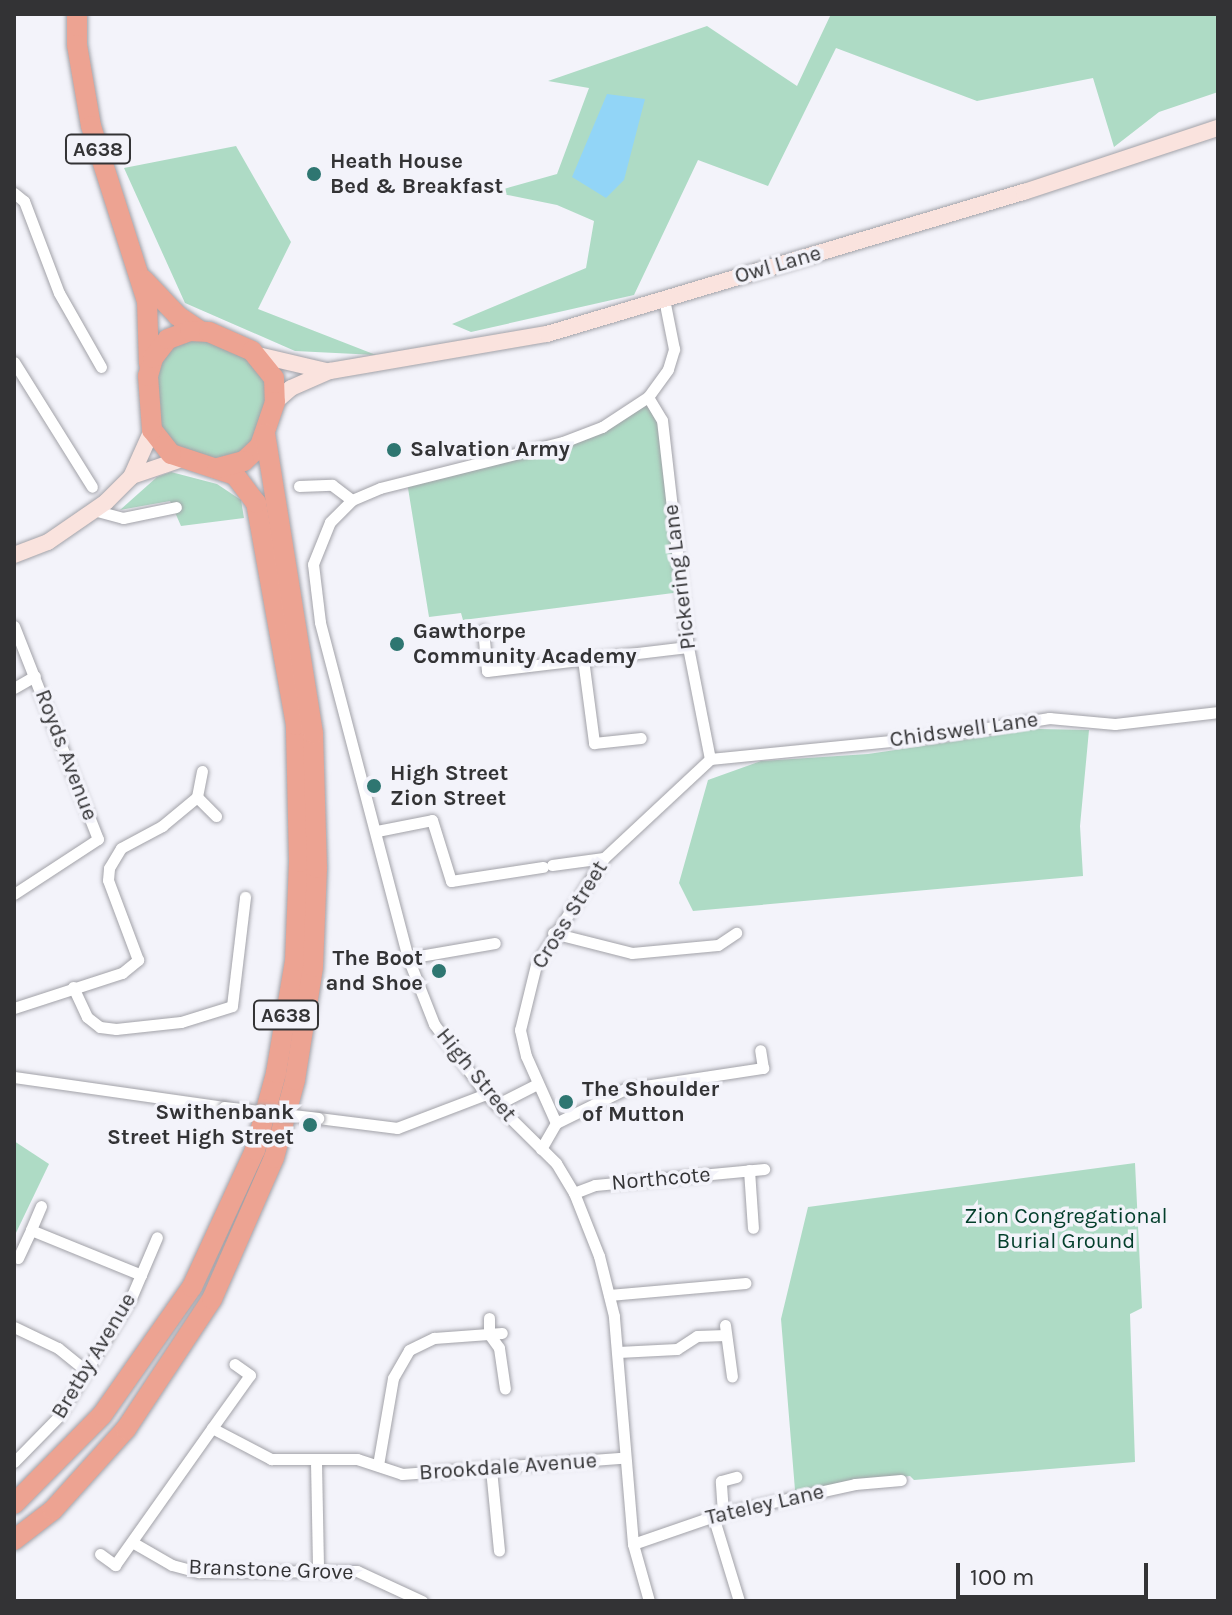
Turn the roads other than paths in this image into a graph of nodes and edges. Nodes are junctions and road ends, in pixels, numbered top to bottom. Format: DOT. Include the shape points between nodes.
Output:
graph roads {
  1 [pos="77,14"];
  2 [pos="1218,128"];
  3 [pos="14,193"];
  4 [pos="143,278"];
  5 [pos="664,299"];
  6 [pos="200,331"];
  7 [pos="258,355"];
  8 [pos="14,362"];
  9 [pos="101,367"];
  10 [pos="149,369"];
  11 [pos="330,371"];
  12 [pos="648,397"];
  13 [pos="275,402"];
  14 [pos="152,430"];
  15 [pos="265,434"];
  16 [pos="182,459"];
  17 [pos="218,468"];
  18 [pos="131,477"];
  19 [pos="299,486"];
  20 [pos="92,487"];
  21 [pos="352,500"];
  22 [pos="176,507"];
  23 [pos="97,511"];
  24 [pos="14,555"];
  25 [pos="14,626"];
  26 [pos="483,630"];
  27 [pos="688,647"];
  28 [pos="583,659"];
  29 [pos="35,676"];
  30 [pos="14,688"];
  31 [pos="1218,712"];
  32 [pos="641,738"];
  33 [pos="710,759"];
  34 [pos="202,771"];
  35 [pos="197,797"];
  36 [pos="216,816"];
  37 [pos="377,831"];
  38 [pos="604,858"];
  39 [pos="14,894"];
  40 [pos="245,897"];
  41 [pos="553,933"];
  42 [pos="736,933"];
  43 [pos="495,943"];
  44 [pos="408,958"];
  45 [pos="73,987"];
  46 [pos="14,1008"];
  47 [pos="760,1050"];
  48 [pos="14,1064"];
  49 [pos="15,1077"];
  50 [pos="537,1084"];
  51 [pos="486,1094"];
  52 [pos="496,1105"];
  53 [pos="556,1123"];
  54 [pos="541,1149"];
  55 [pos="764,1169"];
  56 [pos="749,1170"];
  57 [pos="574,1193"];
  58 [pos="41,1206"];
  59 [pos="753,1228"];
  60 [pos="31,1230"];
  61 [pos="157,1237"];
  62 [pos="18,1258"];
  63 [pos="141,1275"];
  64 [pos="745,1283"];
  65 [pos="609,1295"];
  66 [pos="489,1318"];
  67 [pos="14,1327"];
  68 [pos="502,1333"];
  69 [pos="489,1334"];
  70 [pos="618,1352"];
  71 [pos="234,1364"];
  72 [pos="85,1370"];
  73 [pos="732,1377"];
  74 [pos="505,1389"];
  75 [pos="212,1428"];
  76 [pos="622,1458"];
  77 [pos="14,1462"];
  78 [pos="316,1462"];
  79 [pos="378,1465"];
  80 [pos="491,1469"];
  81 [pos="736,1477"];
  82 [pos="901,1480"];
  83 [pos="14,1504"];
  84 [pos="718,1514"];
  85 [pos="14,1540"];
  86 [pos="132,1542"];
  87 [pos="633,1544"];
  88 [pos="499,1551"];
  89 [pos="100,1554"];
  90 [pos="318,1568"];
  91 [pos="414,1599"];
  92 [pos="649,1601"];
  93 [pos="739,1601"];
  1 -- 4 [label="highway, A638" via="91,126"];
  2 -- 5 [label="main road, Owl Lane"];
  3 -- 9 [label="street" via="24,201 59,293"];
  4 -- 6 [label="highway, A638"];
  4 -- 10 [label="highway, A638"];
  5 -- 11 [label="main road, Owl Lane" via="547,334"];
  5 -- 12 [label="street" via="674,349 668,369"];
  6 -- 7 [label="highway, A638"];
  6 -- 10 [label="highway" via="168,339"];
  7 -- 11 [label="main road, Owl Lane"];
  7 -- 13 [label="highway" via="274,378"];
  8 -- 20 [label="street"];
  10 -- 14 [label="highway, A638"];
  11 -- 13 [label="main road, Owl Lane" via="291,388"];
  12 -- 21 [label="street" via="602,427 563,442"];
  12 -- 27 [label="street, Pickering Lane" via="662,420"];
  13 -- 15 [label="highway, A638"];
  14 -- 16 [label="highway, A638" via="164,448"];
  14 -- 18 [label="main road"];
  15 -- 17 [label="highway, A638" via="244,461"];
  15 -- 85 [label="highway, A638" via="313,733 313,967 295,1080 274,1158 212,1299 126,1429 53,1510"];
  16 -- 17 [label="highway, A638"];
  16 -- 18 [label="main road"];
  17 -- 83 [label="highway, A638" via="248,486 256,503 296,725 295,961 276,1073 255,1150 192,1287 102,1415"];
  18 -- 23 [label="main road"];
  19 -- 21 [label="street" via="332,485"];
  21 -- 37 [label="street, High Street" via="319,542 314,587"];
  22 -- 23 [label="street" via="123,518"];
  23 -- 24 [label="main road" via="48,542"];
  25 -- 29 [label="street, Royds Avenue"];
  26 -- 28 [label="street" via="487,671"];
  27 -- 28 [label="street"];
  27 -- 33 [label="street, Pickering Lane" via="701,735"];
  28 -- 32 [label="street" via="594,743"];
  29 -- 30 [label="street"];
  29 -- 39 [label="street, Royds Avenue" via="98,839"];
  31 -- 33 [label="street, Chidswell Lane" via="1115,724 1049,718 931,737"];
  33 -- 38 [label="street, Cross Street"];
  34 -- 35 [label="street"];
  35 -- 36 [label="street"];
  35 -- 45 [label="street" via="162,826 121,848 109,868 108,880 138,960 122,973"];
  37 -- 38 [label="street" via="432,820 451,881"];
  37 -- 44 [label="street, High Street"];
  38 -- 41 [label="street, Cross Street"];
  40 -- 45 [label="street" via="232,1006 181,1022 116,1029 100,1027 87,1017"];
  41 -- 42 [label="street" via="632,953 718,945"];
  41 -- 50 [label="street, Cross Street" via="536,965 521,1018 522,1041"];
  43 -- 44 [label="street"];
  44 -- 51 [label="street, High Street" via="446,1045"];
  45 -- 46 [label="street"];
  47 -- 53 [label="street" via="763,1068 625,1089"];
  48 -- 49 [label="street"];
  49 -- 51 [label="street, bridge" via="397,1128"];
  50 -- 52 [label="street"];
  50 -- 53 [label="street, Cross Street"];
  51 -- 52 [label="street, High Street"];
  52 -- 54 [label="street, High Street"];
  53 -- 54 [label="street"];
  54 -- 57 [label="street, High Street"];
  55 -- 56 [label="street, Northcote"];
  56 -- 57 [label="street, Northcote" via="595,1185"];
  56 -- 59 [label="street"];
  57 -- 65 [label="street, High Street"];
  58 -- 60 [label="street"];
  60 -- 62 [label="street"];
  60 -- 63 [label="street"];
  61 -- 63 [label="street, Bretby Avenue"];
  63 -- 72 [label="street, Bretby Avenue"];
  64 -- 65 [label="street"];
  65 -- 70 [label="street, High Street"];
  66 -- 69 [label="street"];
  67 -- 72 [label="street" via="58,1348"];
  68 -- 69 [label="street"];
  69 -- 74 [label="street" via="499,1348"];
  69 -- 79 [label="street" via="434,1338 409,1350 393,1378"];
  70 -- 73 [label="street" via="677,1349 697,1336 726,1330"];
  70 -- 76 [label="street, High Street"];
  71 -- 75 [label="street" via="250,1375"];
  72 -- 77 [label="street, Bretby Avenue" via="46,1434"];
  75 -- 78 [label="street, Brookdale Avenue" via="261,1456"];
  75 -- 86 [label="street"];
  76 -- 80 [label="street, Brookdale Avenue"];
  76 -- 87 [label="street, High Street"];
  78 -- 79 [label="street, Brookdale Avenue" via="357,1459"];
  78 -- 90 [label="street"];
  79 -- 80 [label="street, Brookdale Avenue" via="417,1475"];
  80 -- 88 [label="street"];
  81 -- 84 [label="street" via="721,1481"];
  82 -- 84 [label="street, Tateley Lane" via="855,1484"];
  84 -- 87 [label="street, Tateley Lane"];
  84 -- 93 [label="street"];
  86 -- 89 [label="street" via="115,1565"];
  86 -- 90 [label="street, Branstone Grove" via="172,1565 199,1572"];
  87 -- 92 [label="street, High Street"];
  90 -- 91 [label="street, Branstone Grove" via="367,1573"];
}
